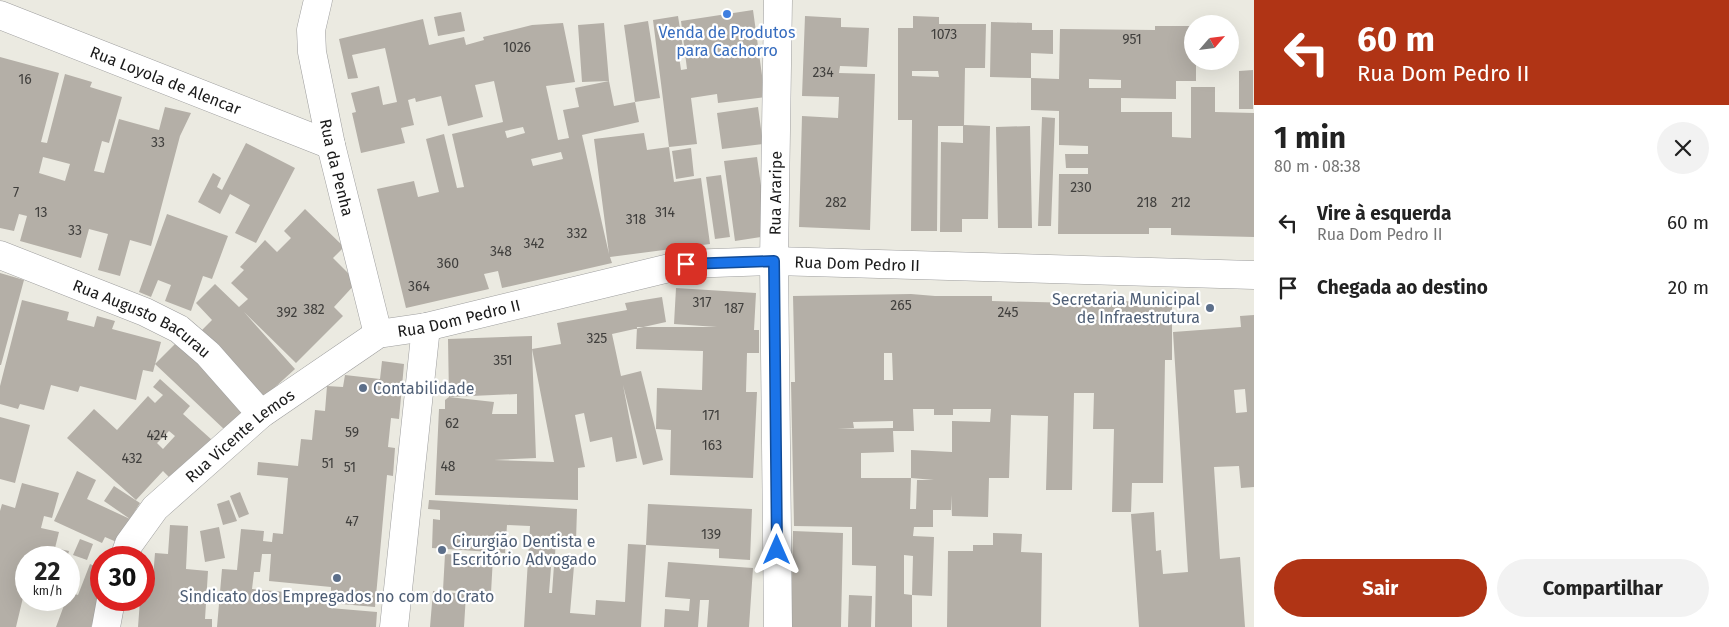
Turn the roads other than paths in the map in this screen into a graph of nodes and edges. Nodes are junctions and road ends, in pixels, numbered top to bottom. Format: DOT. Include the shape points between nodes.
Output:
graph roads {
  1 [pos="318,0"];
  2 [pos="778,0"];
  3 [pos="0,15"];
  4 [pos="331,145"];
  5 [pos="0,255"];
  6 [pos="774,261"];
  7 [pos="1254,275"];
  8 [pos="426,326"];
  9 [pos="378,334"];
  10 [pos="261,414"];
  11 [pos="128,546"];
  12 [pos="109,611"];
  13 [pos="106,627"];
  14 [pos="394,627"];
  15 [pos="778,627"];
  1 -- 4 [label="street, Rua da Penha" via="310,30"];
  2 -- 6 [label="street, Rua Araripe"];
  3 -- 4 [label="street, Rua Loyola de Alencar"];
  4 -- 9 [label="street, Rua da Penha"];
  5 -- 10 [label="street, Rua Augusto Bacurau" via="179,328 208,354"];
  6 -- 7 [label="street, Rua Dom Pedro II"];
  6 -- 8 [label="street, Rua Dom Pedro II" via="686,264"];
  6 -- 15 [label="street, Rua Araripe"];
  8 -- 9 [label="street, Rua Dom Pedro II"];
  8 -- 14 [label="street"];
  9 -- 10 [label="street, Rua Vicente Lemos"];
  10 -- 11 [label="street, Rua Vicente Lemos" via="155,508"];
  12 -- 13 [label="street"];
}
